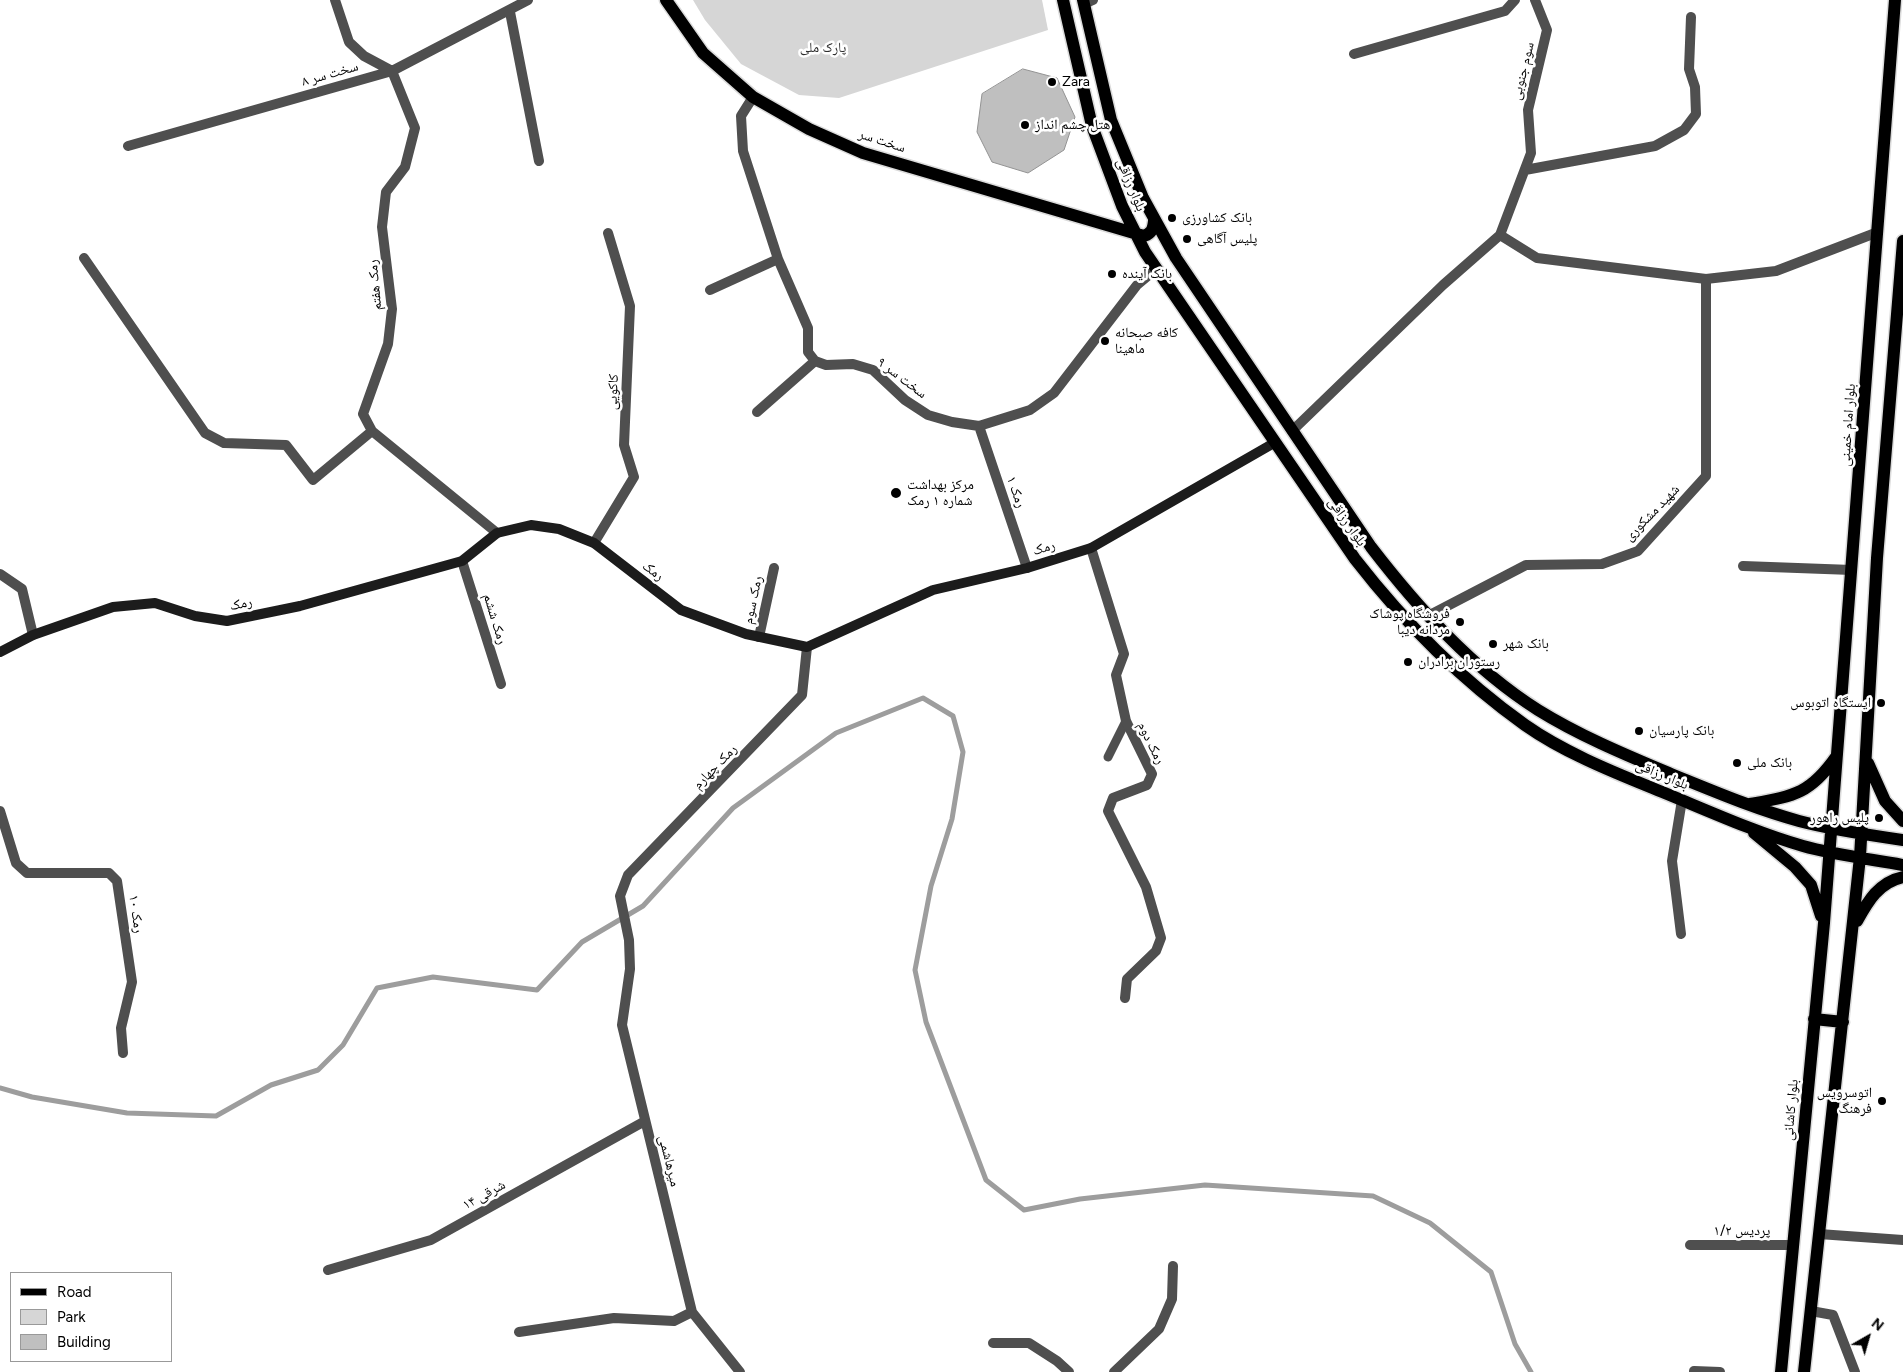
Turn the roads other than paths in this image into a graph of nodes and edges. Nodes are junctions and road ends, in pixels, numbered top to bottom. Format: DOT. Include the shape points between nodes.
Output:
graph roads {
  1 [pos="335,0"];
  2 [pos="528,0"];
  3 [pos="666,0"];
  4 [pos="1063,0"];
  5 [pos="1515,0"];
  6 [pos="1535,0"];
  7 [pos="1895,0"];
  8 [pos="1087,1"];
  9 [pos="510,12"];
  10 [pos="1691,17"];
  11 [pos="1354,54"];
  12 [pos="392,71"];
  13 [pos="753,97"];
  14 [pos="128,146"];
  15 [pos="539,160"];
  16 [pos="1525,170"];
  17 [pos="1154,221"];
  18 [pos="1878,232"];
  19 [pos="608,233"];
  20 [pos="1135,233"];
  21 [pos="1500,236"];
  22 [pos="1903,241"];
  23 [pos="84,258"];
  24 [pos="1176,258"];
  25 [pos="778,259"];
  26 [pos="1155,270"];
  27 [pos="1706,279"];
  28 [pos="710,290"];
  29 [pos="815,361"];
  30 [pos="757,412"];
  31 [pos="979,426"];
  32 [pos="372,431"];
  33 [pos="1292,431"];
  34 [pos="1274,443"];
  35 [pos="497,533"];
  36 [pos="594,543"];
  37 [pos="1091,548"];
  38 [pos="1854,557"];
  39 [pos="1877,558"];
  40 [pos="462,561"];
  41 [pos="1743,566"];
  42 [pos="774,568"];
  43 [pos="1028,568"];
  44 [pos="1852,570"];
  45 [pos="0,574"];
  46 [pos="1428,616"];
  47 [pos="33,635"];
  48 [pos="759,637"];
  49 [pos="807,647"];
  50 [pos="0,652"];
  51 [pos="501,684"];
  52 [pos="1126,721"];
  53 [pos="1837,755"];
  54 [pos="1108,757"];
  55 [pos="1866,758"];
  56 [pos="1682,800"];
  57 [pos="1748,805"];
  58 [pos="0,811"];
  59 [pos="1903,821"];
  60 [pos="1742,824"];
  61 [pos="1831,828"];
  62 [pos="1862,833"];
  63 [pos="1903,840"];
  64 [pos="1828,852"];
  65 [pos="1860,857"];
  66 [pos="1903,865"];
  67 [pos="1903,877"];
  68 [pos="620,896"];
  69 [pos="1824,923"];
  70 [pos="1853,928"];
  71 [pos="1681,934"];
  72 [pos="1125,998"];
  73 [pos="1814,1019"];
  74 [pos="1843,1022"];
  75 [pos="123,1053"];
  76 [pos="645,1121"];
  77 [pos="1819,1234"];
  78 [pos="1903,1240"];
  79 [pos="1690,1245"];
  80 [pos="1793,1245"];
  81 [pos="1173,1266"];
  82 [pos="328,1270"];
  83 [pos="1811,1311"];
  84 [pos="692,1312"];
  85 [pos="519,1332"];
  86 [pos="993,1343"];
  87 [pos="1694,1371"];
  88 [pos="740,1372"];
  89 [pos="1069,1372"];
  90 [pos="1114,1372"];
  91 [pos="1720,1372"];
  92 [pos="1781,1372"];
  93 [pos="1804,1372"];
  94 [pos="1855,1372"];
  1 -- 12 [label="street" via="349,42 364,56"];
  2 -- 9 [label="street, سخت سر ۸"];
  3 -- 13 [label="main road, سخت سر" via="703,53"];
  4 -- 20 [label="main road, بلوار رزاقی" via="1092,126"];
  5 -- 11 [label="street" via="1505,11"];
  6 -- 16 [label="street, سوم جنوبی" via="1547,30 1528,110 1531,153"];
  7 -- 18 [label="main road, بلوار امام خمینی"];
  8 -- 17 [label="main road, بلوار رزاقی" via="1111,120"];
  9 -- 12 [label="street, سخت سر ۸"];
  9 -- 15 [label="street"];
  10 -- 16 [label="street" via="1689,69 1695,87 1696,114 1684,130 1655,146"];
  12 -- 14 [label="street, سخت سر ۸"];
  12 -- 32 [label="street, رمک هفتم" via="415,128 405,167 386,192 382,227 392,309 388,344 363,414"];
  13 -- 20 [label="main road, سخت سر" via="809,129 863,152"];
  13 -- 25 [label="street" via="741,116 744,151"];
  16 -- 21 [label="street, سوم جنوبی"];
  17 -- 20 [label="main road" via="1150,234"];
  17 -- 24 [label="main road, بلوار رزاقی"];
  18 -- 27 [label="street" via="1776,271"];
  18 -- 38 [label="main road, بلوار امام خمینی"];
  19 -- 36 [label="street, کاکویی" via="630,306 624,444 634,477"];
  20 -- 26 [label="main road, بلوار رزاقی"];
  21 -- 27 [label="street" via="1537,258"];
  21 -- 33 [label="street" via="1443,285"];
  22 -- 39 [label="main road"];
  23 -- 32 [label="street" via="205,433 224,443 286,445 313,480"];
  24 -- 26 [label="main road" via="1165,254 1159,257"];
  24 -- 33 [label="main road, بلوار رزاقی"];
  25 -- 28 [label="street"];
  25 -- 29 [label="street" via="808,328 808,352"];
  26 -- 31 [label="street, سخت سر ۹" via="1137,285 1054,393 1030,410"];
  26 -- 34 [label="main road, بلوار رزاقی"];
  27 -- 46 [label="street, شهید مشکوری" via="1706,476 1638,551 1602,564 1526,565"];
  29 -- 30 [label="street"];
  29 -- 31 [label="street, سخت سر ۹" via="826,365 853,364 873,370 905,400 928,414"];
  31 -- 43 [label="street, رمک ۱"];
  32 -- 35 [label="street"];
  33 -- 34 [label="main road"];
  33 -- 46 [label="main road, بلوار رزاقی" via="1370,548"];
  34 -- 37 [label="street, رمک"];
  34 -- 56 [label="main road, بلوار رزاقی" via="1389,602 1474,687 1527,726 1582,757"];
  35 -- 36 [label="street, رمک" via="531,526 559,529"];
  35 -- 40 [label="street, رمک"];
  36 -- 48 [label="street, رمک" via="681,610"];
  37 -- 43 [label="street, رمک"];
  37 -- 52 [label="street, رمک دوم" via="1124,654 1116,674"];
  38 -- 39 [label="main road"];
  38 -- 44 [label="main road, بلوار امام خمینی"];
  39 -- 55 [label="main road"];
  40 -- 47 [label="street, رمک" via="300,606 227,621 194,616 155,603 113,607"];
  40 -- 51 [label="street, رمک ششم"];
  41 -- 44 [label="street"];
  42 -- 48 [label="street, رمک سوم"];
  43 -- 49 [label="street, رمک" via="933,590"];
  44 -- 53 [label="main road, بلوار امام خمینی"];
  45 -- 47 [label="street" via="22,589"];
  46 -- 57 [label="main road, بلوار رزاقی" via="1487,672 1538,710 1599,743"];
  47 -- 50 [label="street, رمک"];
  48 -- 49 [label="street, رمک"];
  49 -- 68 [label="street, رمک چهارم" via="802,694 628,876"];
  52 -- 54 [label="lane"];
  52 -- 72 [label="street, رمک دوم" via="1152,774 1147,785 1113,798 1108,811 1146,887 1161,938 1156,951 1127,979"];
  53 -- 57 [label="main road" via="1825,773 1805,790"];
  53 -- 61 [label="main road, بلوار امام خمینی"];
  55 -- 59 [label="main road" via="1885,801"];
  55 -- 62 [label="main road"];
  56 -- 60 [label="main road, بلوار رزاقی"];
  56 -- 71 [label="street" via="1672,861"];
  57 -- 61 [label="main road, بلوار رزاقی"];
  58 -- 75 [label="street, رمک ۱۰" via="16,862 27,873 109,873 117,881 132,982 121,1028"];
  60 -- 64 [label="main road, بلوار رزاقی"];
  60 -- 69 [label="main road" via="1788,860 1811,885"];
  61 -- 62 [label="main road, بلوار رزاقی"];
  61 -- 64 [label="main road, بلوار امام خمینی"];
  62 -- 63 [label="main road, بلوار رزاقی"];
  62 -- 65 [label="main road"];
  64 -- 65 [label="main road, بلوار رزاقی"];
  64 -- 69 [label="main road, بلوار کاشانی"];
  65 -- 66 [label="main road, بلوار رزاقی"];
  65 -- 70 [label="main road"];
  67 -- 70 [label="main road" via="1893,879 1869,898"];
  68 -- 76 [label="street, میرهاشمی" via="629,940 630,969 622,1024"];
  69 -- 73 [label="main road, بلوار کاشانی"];
  70 -- 74 [label="main road"];
  73 -- 74 [label="main road"];
  73 -- 80 [label="main road, بلوار کاشانی"];
  74 -- 77 [label="main road"];
  76 -- 82 [label="street, شرقی ۱۴" via="431,1240"];
  76 -- 84 [label="street, میرهاشمی"];
  77 -- 78 [label="street"];
  77 -- 83 [label="main road"];
  79 -- 80 [label="street, پردیس ۱/۲"];
  80 -- 92 [label="main road, بلوار کاشانی"];
  81 -- 90 [label="street" via="1172,1299 1158,1329"];
  83 -- 93 [label="main road"];
  83 -- 94 [label="street" via="1833,1315"];
  84 -- 85 [label="street" via="674,1321 614,1318"];
  84 -- 88 [label="street, میرهاشمی"];
  86 -- 89 [label="street" via="1029,1343 1057,1360"];
  87 -- 91 [label="street"];
}
